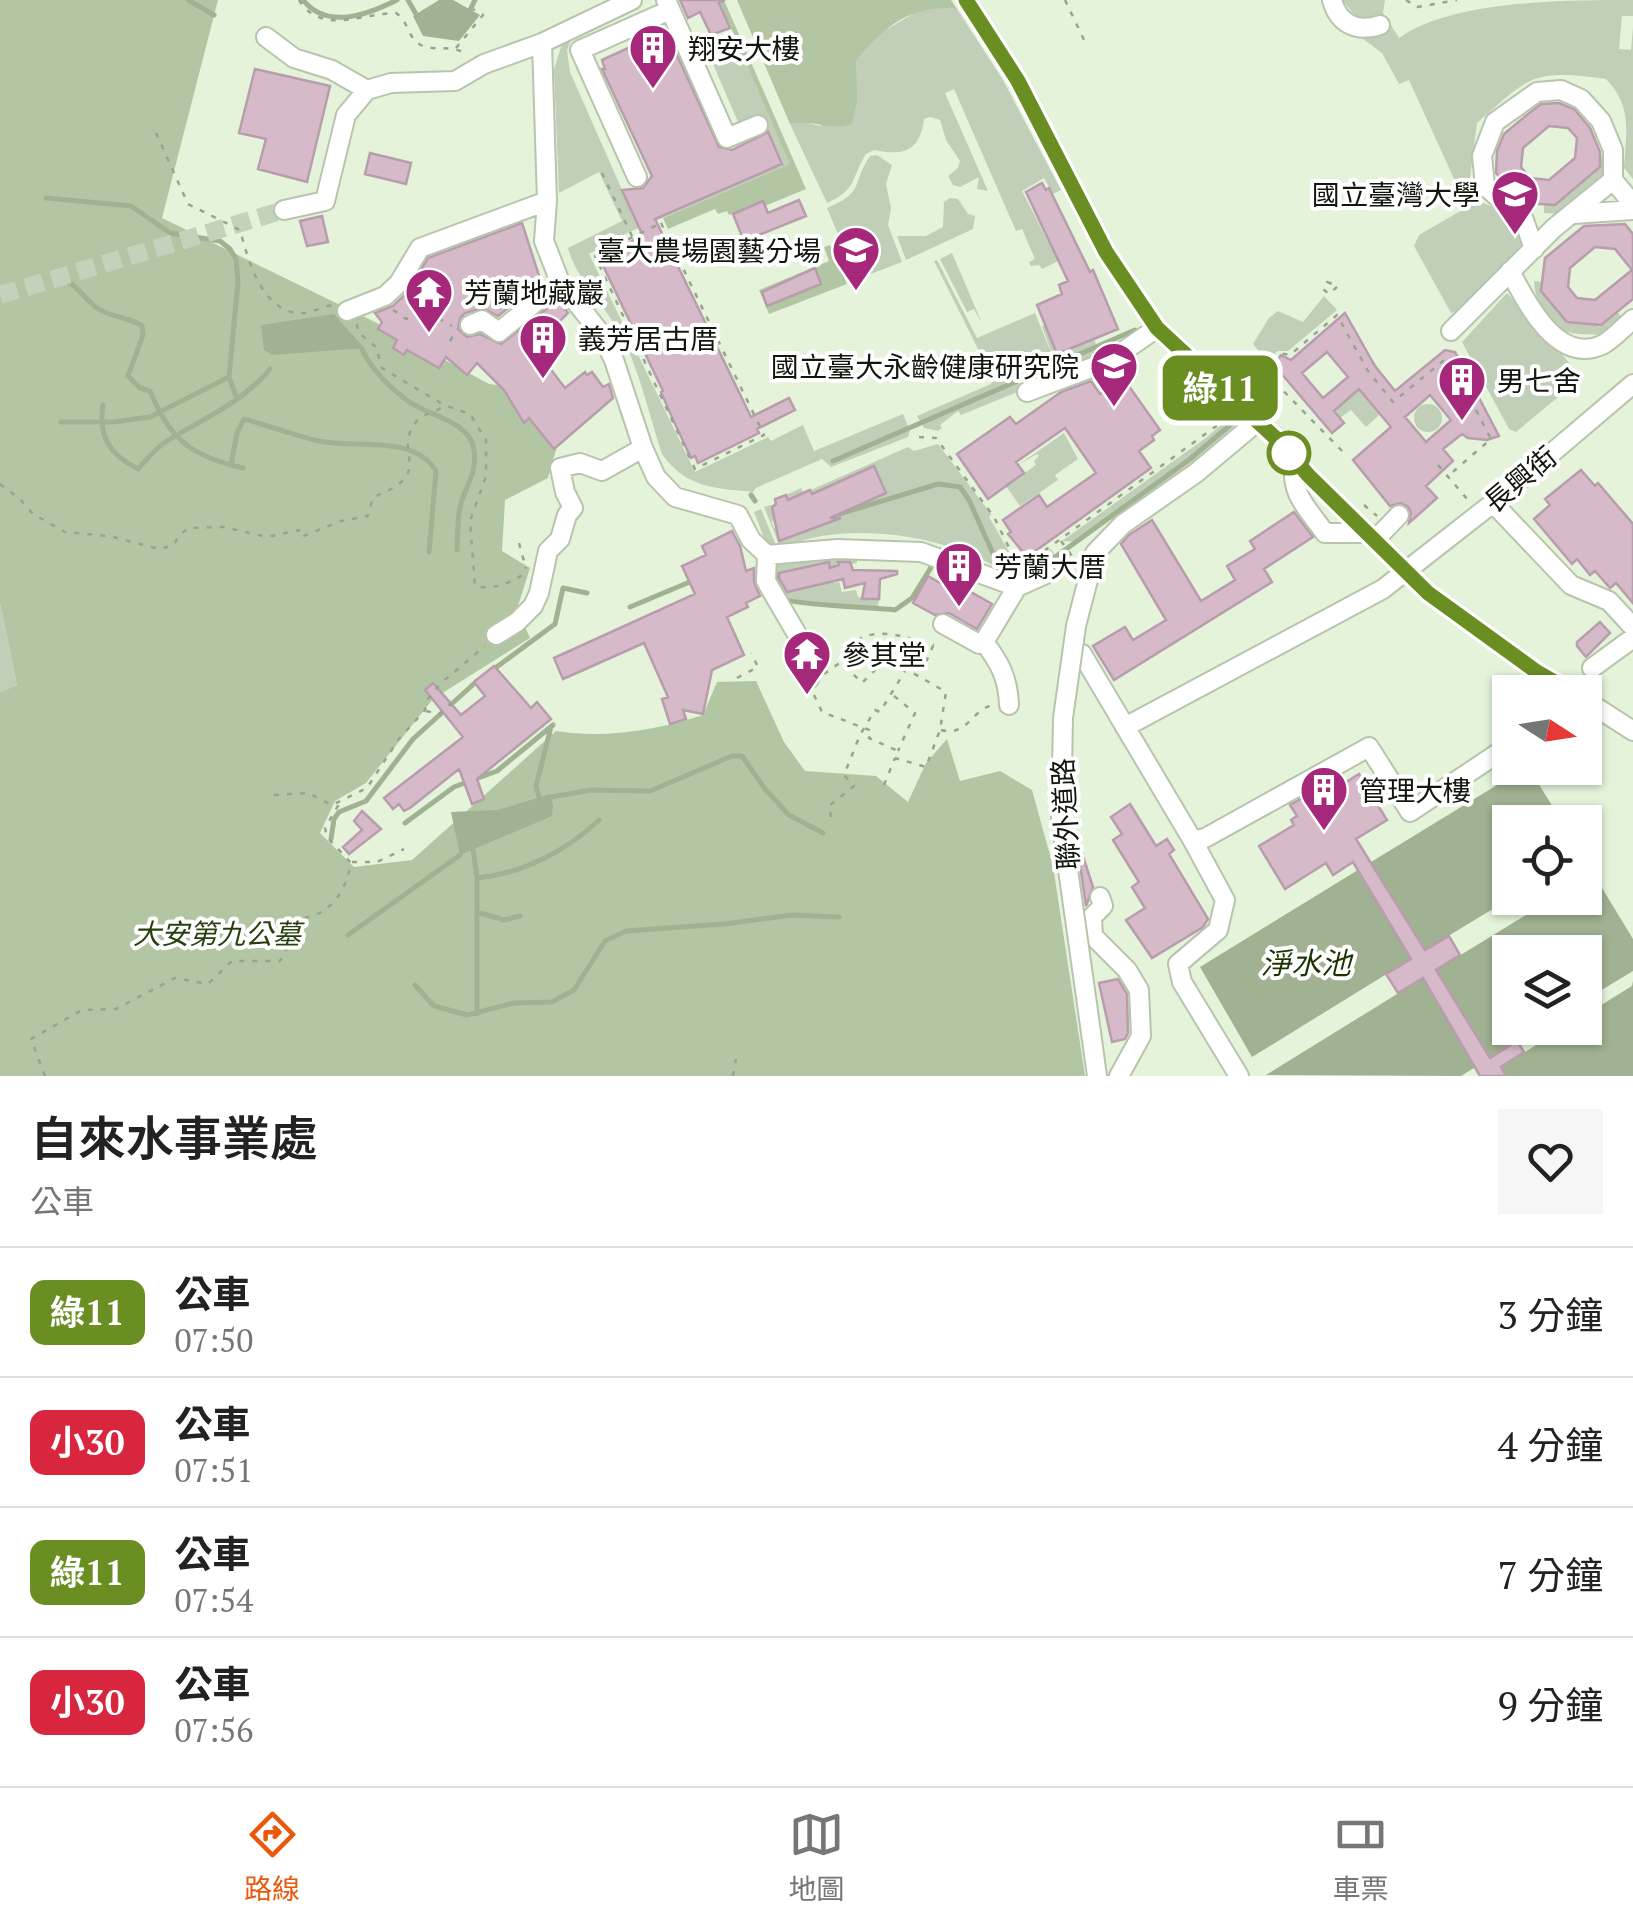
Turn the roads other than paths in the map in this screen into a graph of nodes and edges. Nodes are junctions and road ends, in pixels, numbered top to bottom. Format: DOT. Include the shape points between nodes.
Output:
graph roads {
  1 [pos="632,0"];
  2 [pos="966,0"];
  3 [pos="1332,0"];
  4 [pos="668,5"];
  5 [pos="1380,25"];
  6 [pos="266,37"];
  7 [pos="542,43"];
  8 [pos="367,90"];
  9 [pos="758,125"];
  10 [pos="637,177"];
  11 [pos="1613,180"];
  12 [pos="548,201"];
  13 [pos="1633,207"];
  14 [pos="284,210"];
  15 [pos="1574,214"];
  16 [pos="1524,220"];
  17 [pos="1554,228"];
  18 [pos="1534,249"];
  19 [pos="1510,271"];
  20 [pos="560,282"];
  21 [pos="348,311"];
  22 [pos="1633,319"];
  23 [pos="470,325"];
  24 [pos="1157,328"];
  25 [pos="1451,331"];
  26 [pos="1633,384"];
  27 [pos="1027,392"];
  28 [pos="1258,422"];
  29 [pos="643,448"];
  30 [pos="1295,459"];
  31 [pos="1486,508"];
  32 [pos="1383,529"];
  33 [pos="766,555"];
  34 [pos="1407,572"];
  35 [pos="1046,574"];
  36 [pos="1017,586"];
  37 [pos="943,624"];
  38 [pos="1633,627"];
  39 [pos="492,638"];
  40 [pos="1633,638"];
  41 [pos="984,642"];
  42 [pos="1082,654"];
  43 [pos="1592,668"];
  44 [pos="1546,675"];
  45 [pos="809,678"];
  46 [pos="1009,705"];
  47 [pos="1602,711"];
  48 [pos="1125,727"];
  49 [pos="1633,732"];
  50 [pos="1492,757"];
  51 [pos="1193,841"];
  52 [pos="1100,897"];
  53 [pos="1073,930"];
  54 [pos="1093,936"];
  55 [pos="1078,962"];
  56 [pos="1084,998"];
  57 [pos="1097,1076"];
  58 [pos="1119,1076"];
  59 [pos="1239,1076"];
  1 -- 7 [label="street"];
  2 -- 24 [label="street" via="1018,81 1106,252"];
  3 -- 5 [label="street" via="1350,26"];
  4 -- 9 [label="street" via="728,138"];
  4 -- 10 [label="street" via="580,50"];
  6 -- 8 [label="street" via="294,58"];
  7 -- 8 [label="street" via="455,81"];
  7 -- 12 [label="street"];
  8 -- 14 [label="street" via="346,116 324,201"];
  11 -- 13 [label="street"];
  11 -- 15 [label="street"];
  11 -- 16 [label="street" via="1614,150 1601,121 1581,99 1561,90 1537,92 1495,122 1482,156 1485,186"];
  12 -- 20 [label="street" via="544,242"];
  12 -- 21 [label="street" via="420,248 385,296"];
  13 -- 15 [label="street"];
  15 -- 17 [label="street"];
  16 -- 17 [label="street" via="1541,219"];
  16 -- 18 [label="street"];
  17 -- 18 [label="street"];
  18 -- 19 [label="street"];
  19 -- 22 [label="street" via="1547,330 1572,347 1600,346"];
  19 -- 25 [label="street"];
  20 -- 23 [label="street" via="499,332 482,320"];
  20 -- 29 [label="street" via="602,335"];
  24 -- 27 [label="street" via="1109,362"];
  24 -- 28 [label="street"];
  26 -- 31 [label="street, 長興街"];
  28 -- 30 [label="street"];
  28 -- 56 [label="street, 聯外道路, bridge" via="1123,524 1095,553 1063,718 1061,820"];
  29 -- 33 [label="street" via="675,497 738,514"];
  29 -- 39 [label="street" via="602,471 580,463 560,468 573,508 548,552 540,593 517,622"];
  30 -- 32 [label="street"];
  30 -- 32 [label="street" via="1294,490 1326,533"];
  31 -- 34 [label="street, 長興街"];
  31 -- 38 [label="street" via="1571,585 1609,600"];
  32 -- 34 [label="street"];
  33 -- 36 [label="street" via="921,552"];
  33 -- 45 [label="street" via="766,581 798,636"];
  34 -- 44 [label="street"];
  34 -- 48 [label="street, 長興街"];
  35 -- 36 [label="street"];
  36 -- 41 [label="street"];
  37 -- 41 [label="street"];
  40 -- 43 [label="street"];
  41 -- 46 [label="street" via="1008,682"];
  42 -- 48 [label="street"];
  47 -- 49 [label="street"];
  48 -- 51 [label="street"];
  50 -- 51 [label="street" via="1410,812 1369,747"];
  51 -- 59 [label="street" via="1224,900 1218,930 1178,964 1182,982"];
  52 -- 54 [label="street" via="1104,906 1092,917"];
  53 -- 55 [label="street"];
  54 -- 55 [label="street"];
  54 -- 58 [label="street" via="1139,990 1141,1036"];
  55 -- 56 [label="street"];
  56 -- 57 [label="street, 聯外道路"];
}
